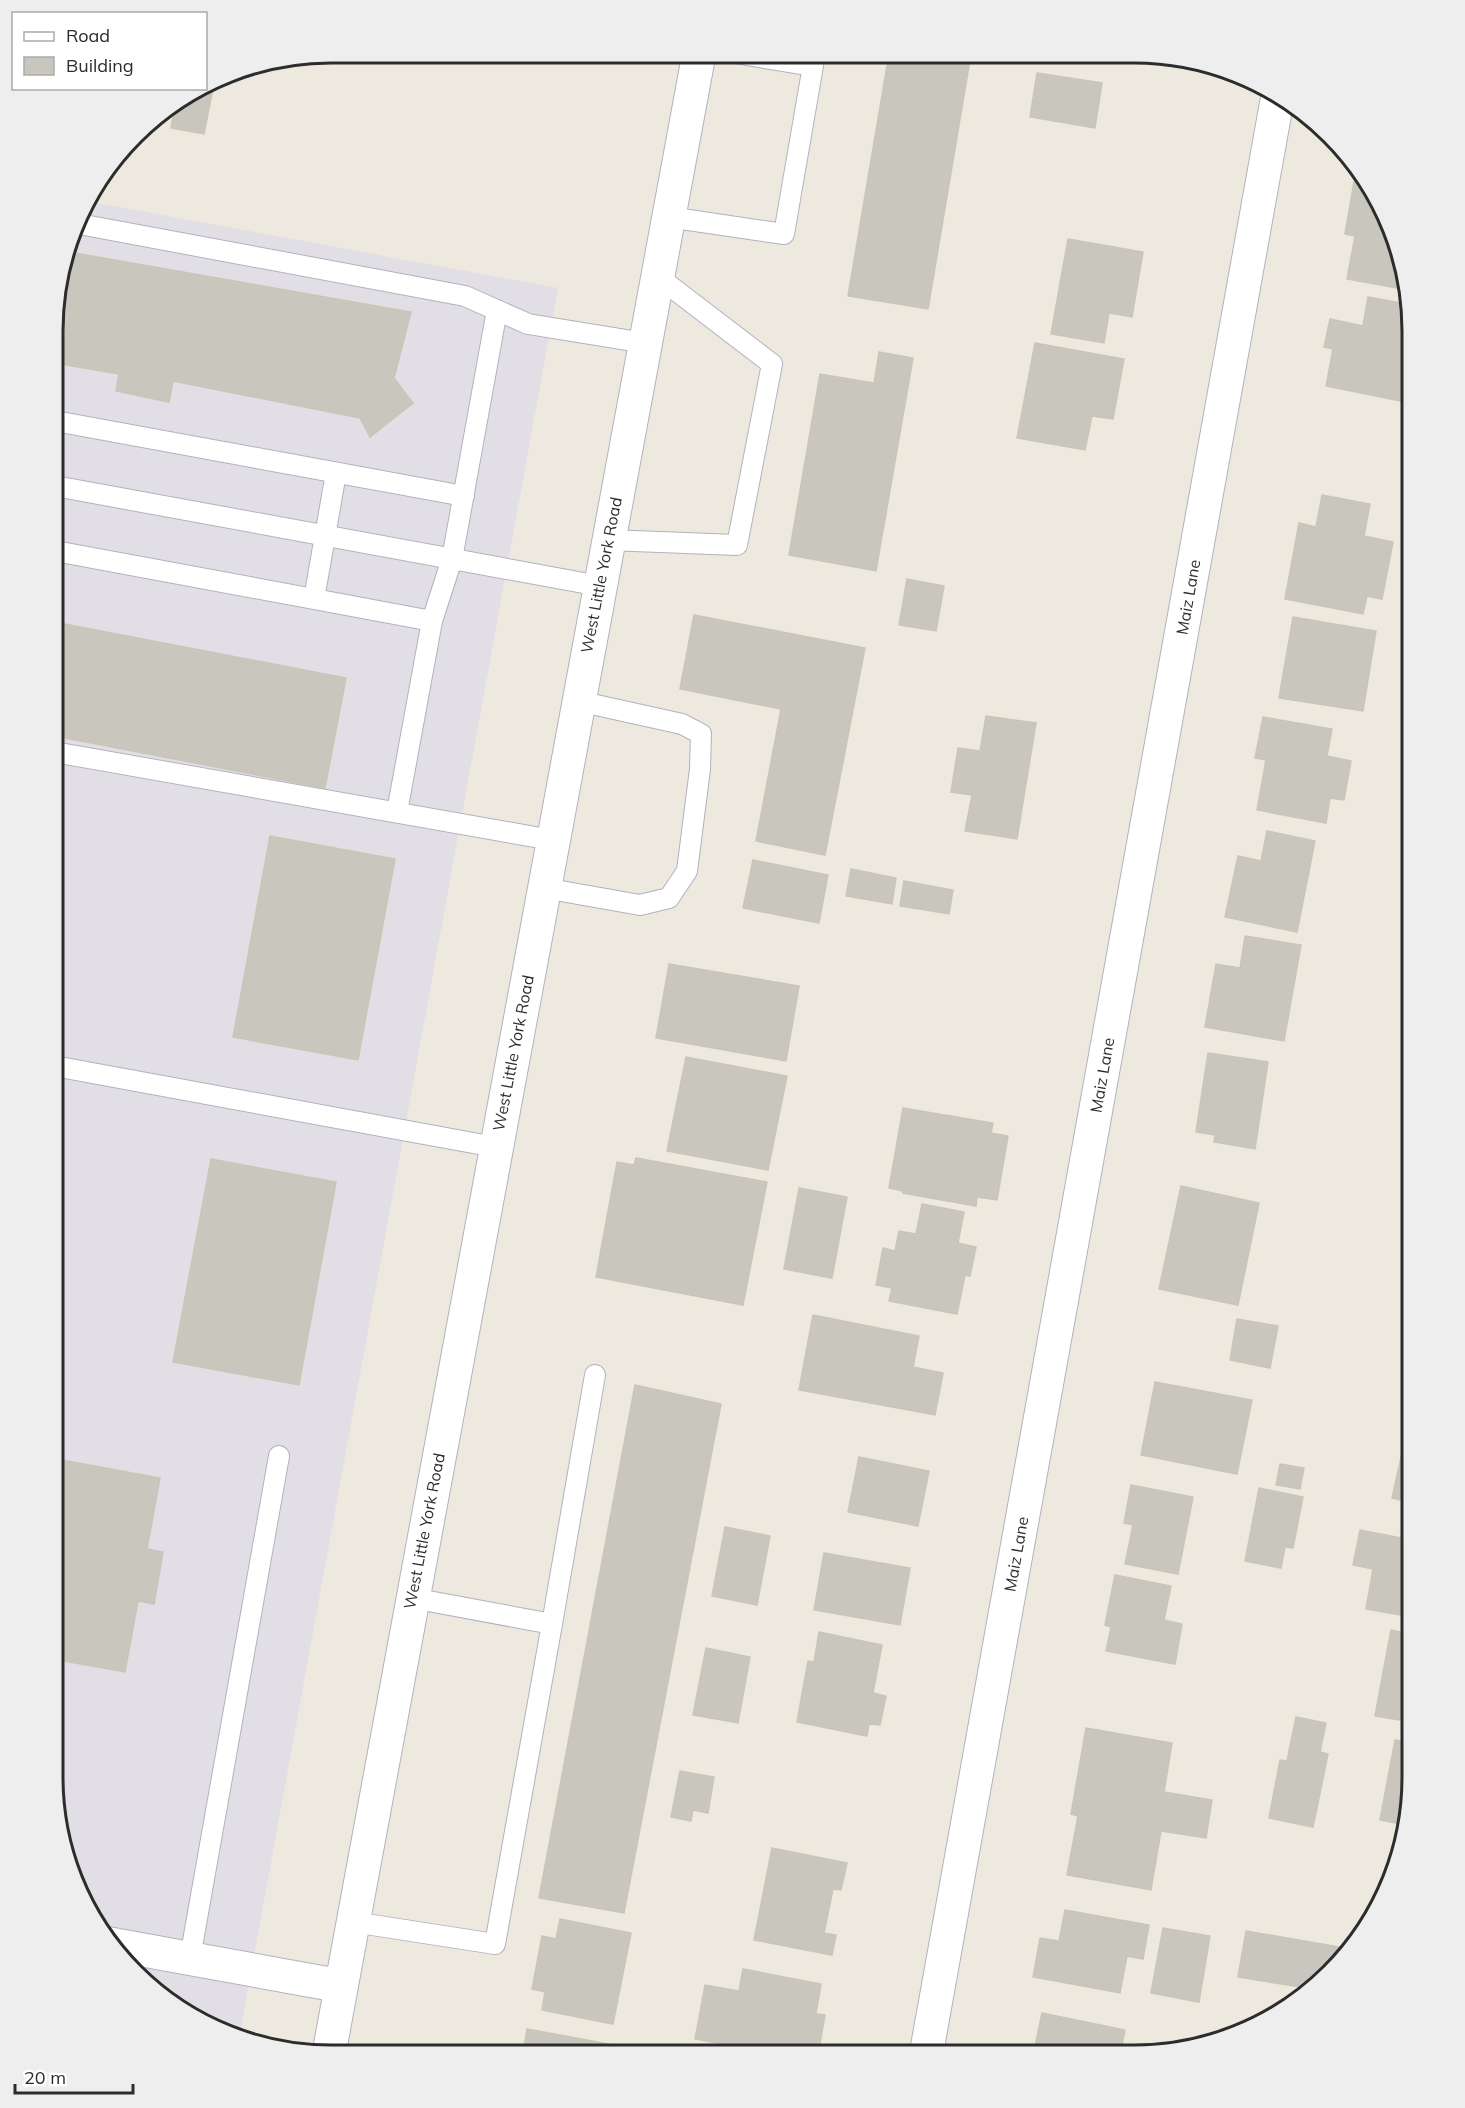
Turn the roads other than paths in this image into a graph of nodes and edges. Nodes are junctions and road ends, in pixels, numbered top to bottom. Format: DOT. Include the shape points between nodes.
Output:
graph roads {
  1 [pos="697,63"];
  2 [pos="813,63"];
  3 [pos="1277,104"];
  4 [pos="668,218"];
  5 [pos="84,225"];
  6 [pos="657,276"];
  7 [pos="497,310"];
  8 [pos="645,343"];
  9 [pos="63,422"];
  10 [pos="336,473"];
  11 [pos="63,487"];
  12 [pos="464,496"];
  13 [pos="326,536"];
  14 [pos="608,540"];
  15 [pos="63,553"];
  16 [pos="452,559"];
  17 [pos="600,586"];
  18 [pos="314,599"];
  19 [pos="432,621"];
  20 [pos="578,701"];
  21 [pos="63,754"];
  22 [pos="397,813"];
  23 [pos="552,840"];
  24 [pos="544,888"];
  25 [pos="63,1068"];
  26 [pos="495,1147"];
  27 [pos="596,1375"];
  28 [pos="279,1456"];
  29 [pos="412,1598"];
  30 [pos="552,1624"];
  31 [pos="353,1922"];
  32 [pos="123,1946"];
  33 [pos="190,1958"];
  34 [pos="341,1986"];
  35 [pos="330,2045"];
  36 [pos="928,2045"];
  1 -- 4 [label="street, West Little York Road"];
  2 -- 4 [label="lane" via="784,234"];
  3 -- 36 [label="street, Maiz Lane"];
  4 -- 6 [label="street, West Little York Road"];
  5 -- 7 [label="lane" via="465,296"];
  6 -- 8 [label="street, West Little York Road"];
  6 -- 14 [label="lane" via="772,364 737,545"];
  7 -- 8 [label="lane" via="528,324"];
  7 -- 12 [label="lane"];
  8 -- 14 [label="street, West Little York Road"];
  9 -- 10 [label="lane"];
  10 -- 12 [label="lane"];
  10 -- 13 [label="lane"];
  11 -- 13 [label="lane"];
  12 -- 16 [label="lane"];
  13 -- 16 [label="lane"];
  13 -- 18 [label="lane"];
  14 -- 17 [label="street, West Little York Road"];
  15 -- 18 [label="lane"];
  16 -- 17 [label="lane"];
  16 -- 19 [label="lane"];
  17 -- 20 [label="street, West Little York Road"];
  18 -- 19 [label="lane"];
  19 -- 22 [label="lane"];
  20 -- 23 [label="street, West Little York Road"];
  20 -- 24 [label="lane" via="682,724 700,734 700,770 687,871 669,898 640,905"];
  21 -- 22 [label="lane"];
  22 -- 23 [label="lane"];
  23 -- 24 [label="street, West Little York Road"];
  24 -- 26 [label="street, West Little York Road"];
  25 -- 26 [label="lane"];
  26 -- 29 [label="street, West Little York Road"];
  27 -- 30 [label="lane"];
  28 -- 33 [label="lane"];
  29 -- 30 [label="lane"];
  29 -- 31 [label="street, West Little York Road"];
  30 -- 31 [label="lane" via="495,1944"];
  31 -- 34 [label="street, West Little York Road"];
  32 -- 33 [label="street"];
  33 -- 34 [label="street"];
  34 -- 35 [label="street, West Little York Road"];
}
